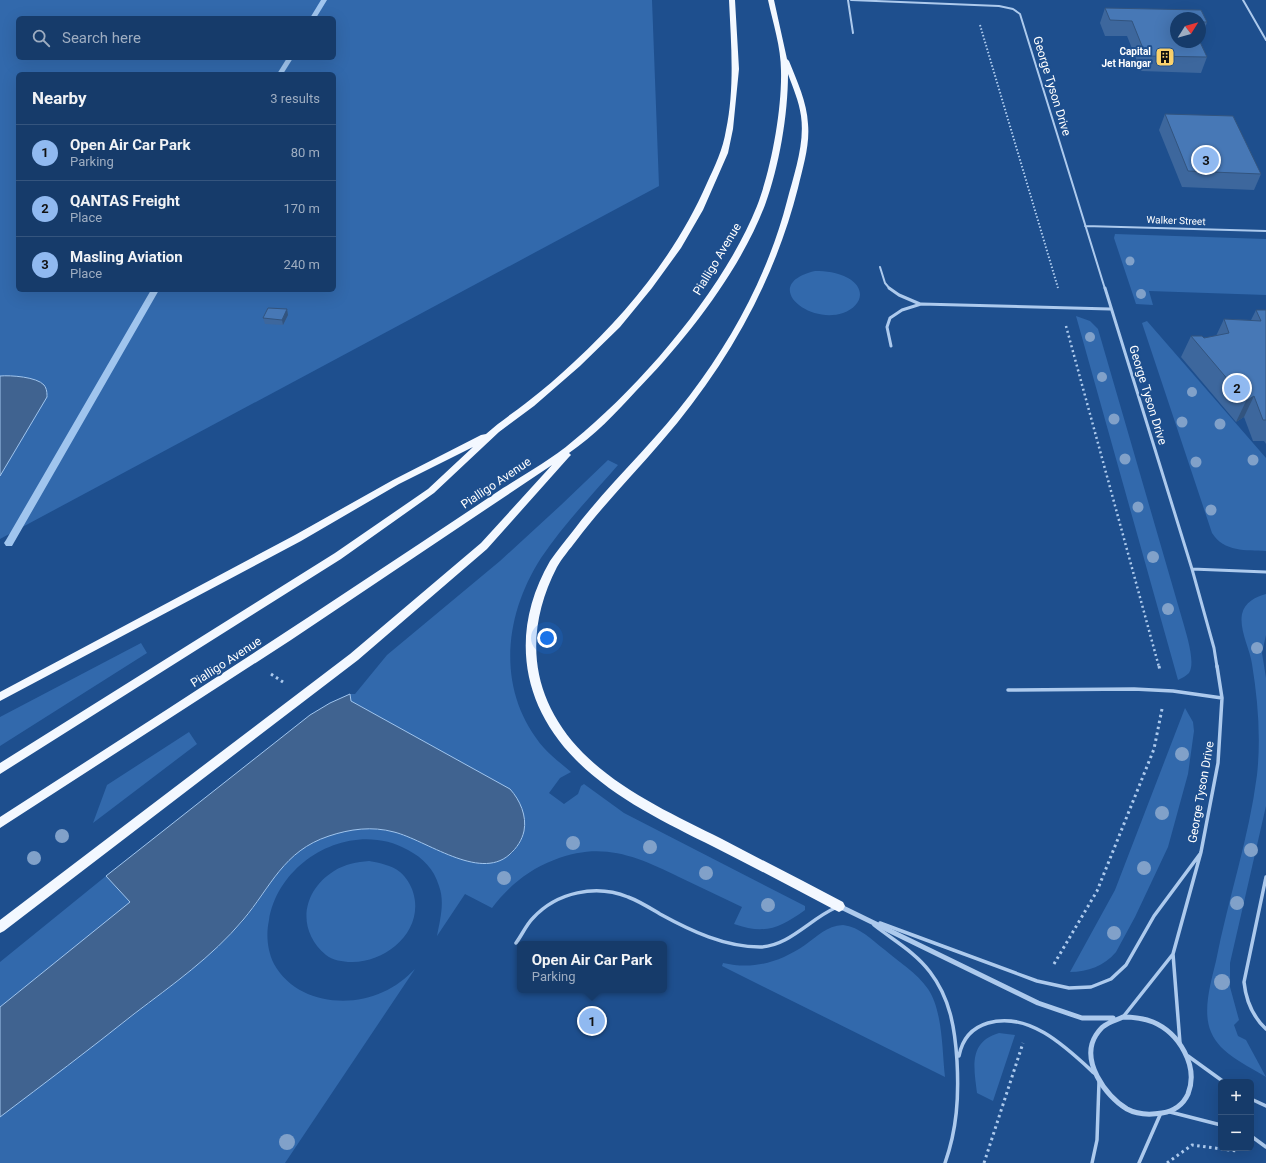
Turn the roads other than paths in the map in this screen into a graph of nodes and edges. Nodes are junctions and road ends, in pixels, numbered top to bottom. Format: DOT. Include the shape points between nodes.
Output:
graph roads {
  1 [pos="732,0"];
  2 [pos="772,0"];
  3 [pos="850,0"];
  4 [pos="1243,0"];
  5 [pos="853,34"];
  6 [pos="1266,40"];
  7 [pos="783,54"];
  8 [pos="1085,226"];
  9 [pos="1266,231"];
  10 [pos="880,267"];
  11 [pos="921,304"];
  12 [pos="1110,309"];
  13 [pos="890,346"];
  14 [pos="496,430"];
  15 [pos="575,445"];
  16 [pos="1192,569"];
  17 [pos="1266,572"];
  18 [pos="1008,690"];
  19 [pos="0,697"];
  20 [pos="1222,698"];
  21 [pos="0,769"];
  22 [pos="0,823"];
  23 [pos="1201,852"];
  24 [pos="1266,877"];
  25 [pos="839,906"];
  26 [pos="867,919"];
  27 [pos="0,927"];
  28 [pos="517,941"];
  29 [pos="1173,954"];
  30 [pos="1122,1017"];
  31 [pos="1115,1018"];
  32 [pos="1266,1029"];
  33 [pos="1180,1046"];
  34 [pos="1186,1055"];
  35 [pos="958,1064"];
  36 [pos="1094,1073"];
  37 [pos="1220,1079"];
  38 [pos="1099,1082"];
  39 [pos="1254,1100"];
  40 [pos="1266,1106"];
  41 [pos="1170,1112"];
  42 [pos="1160,1115"];
  43 [pos="1218,1124"];
  44 [pos="1254,1138"];
  45 [pos="1266,1147"];
  46 [pos="945,1163"];
  47 [pos="1092,1163"];
  48 [pos="1139,1163"];
  1 -- 14 [label="main road" via="736,69 730,129 724,153 699,210 677,248 617,325 566,374"];
  2 -- 7 [label="main road, Pialligo Avenue"];
  3 -- 5 [label="lane"];
  3 -- 8 [label="lane, George Tyson Drive" via="999,6 1018,12"];
  4 -- 6 [label="lane"];
  7 -- 15 [label="main road, Pialligo Avenue" via="783,104 775,155 767,189 740,249 691,324 671,349 615,409"];
  7 -- 25 [label="main road" via="803,108 805,130 794,192 774,257 742,324 699,390 670,427 600,504 554,564 535,611 530,666 541,702 557,731 580,757 612,784 644,804"];
  8 -- 9 [label="lane, Walker Street"];
  8 -- 12 [label="lane, George Tyson Drive"];
  10 -- 11 [label="lane" via="887,286 897,294"];
  11 -- 12 [label="lane"];
  11 -- 13 [label="lane" via="899,312 889,319"];
  12 -- 16 [label="lane, George Tyson Drive"];
  14 -- 19 [label="main road"];
  14 -- 21 [label="main road" via="431,491 338,556"];
  15 -- 22 [label="main road, Pialligo Avenue" via="250,662"];
  15 -- 27 [label="main road" via="484,546 354,657"];
  16 -- 17 [label="lane"];
  16 -- 20 [label="lane, George Tyson Drive" via="1210,630"];
  18 -- 20 [label="lane" via="1113,688"];
  20 -- 23 [label="lane, George Tyson Drive" via="1218,763"];
  23 -- 26 [label="lane" via="1148,925 1123,970 1093,986 1071,988 1046,983"];
  23 -- 29 [label="lane, George Tyson Drive"];
  24 -- 32 [label="lane" via="1244,982 1245,998 1251,1012 1257,1022"];
  25 -- 26 [label="street"];
  25 -- 28 [label="lane" via="779,942 760,947 746,947 711,937 629,896 617,892 588,890 564,896 553,902 534,917"];
  26 -- 31 [label="street" via="1038,1003 1082,1018"];
  26 -- 35 [label="lane" via="922,963 942,988 950,1005 956,1032"];
  29 -- 30 [label="lane"];
  29 -- 33 [label="lane"];
  30 -- 31 [label="street"];
  30 -- 33 [label="street" via="1143,1018 1154,1023 1164,1029"];
  31 -- 36 [label="street" via="1102,1026 1093,1038 1091,1060"];
  33 -- 34 [label="street"];
  34 -- 37 [label="lane"];
  34 -- 41 [label="street" via="1191,1076 1189,1094 1178,1108"];
  35 -- 36 [label="lane" via="961,1045 972,1030 994,1020 1002,1020 1020,1022 1057,1041"];
  35 -- 46 [label="lane" via="958,1111"];
  36 -- 38 [label="street"];
  38 -- 42 [label="street" via="1112,1098 1131,1111 1152,1116"];
  38 -- 47 [label="lane" via="1097,1140"];
  39 -- 40 [label="lane"];
  41 -- 42 [label="street"];
  41 -- 43 [label="lane"];
  42 -- 48 [label="lane"];
  44 -- 45 [label="lane"];
}
